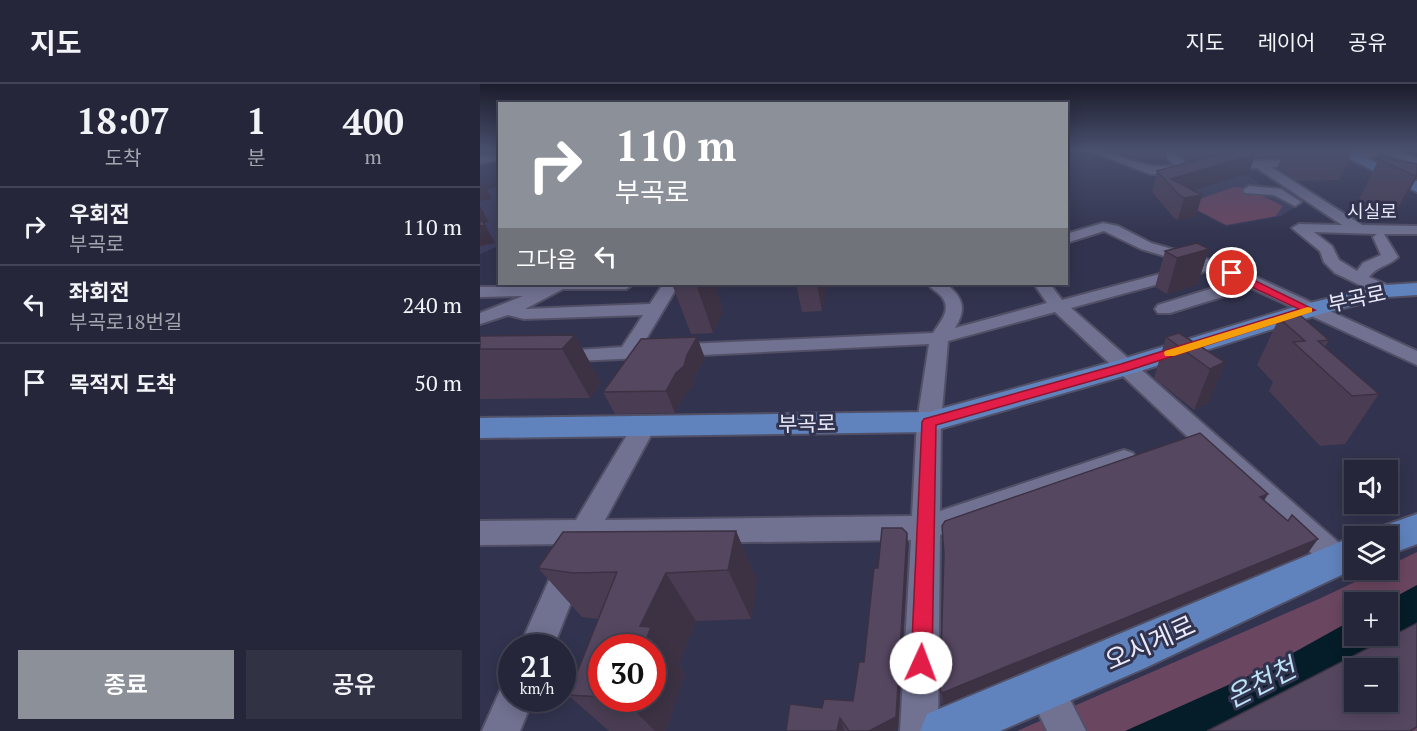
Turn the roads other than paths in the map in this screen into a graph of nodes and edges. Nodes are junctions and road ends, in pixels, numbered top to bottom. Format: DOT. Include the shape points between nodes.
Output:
graph roads {
  1 [pos="1283,180"];
  2 [pos="1403,180"];
  3 [pos="1417,187"];
  4 [pos="1249,190"];
  5 [pos="1327,229"];
  6 [pos="1360,230"];
  7 [pos="1417,230"];
  8 [pos="1380,237"];
  9 [pos="1068,238"];
  10 [pos="1211,265"];
  11 [pos="1360,279"];
  12 [pos="1252,282"];
  13 [pos="670,285"];
  14 [pos="937,285"];
  15 [pos="1042,285"];
  16 [pos="553,287"];
  17 [pos="1417,290"];
  18 [pos="1386,291"];
  19 [pos="480,292"];
  20 [pos="1058,306"];
  21 [pos="510,309"];
  22 [pos="654,309"];
  23 [pos="1164,309"];
  24 [pos="1309,310"];
  25 [pos="480,319"];
  26 [pos="939,338"];
  27 [pos="628,352"];
  28 [pos="537,357"];
  29 [pos="1417,359"];
  30 [pos="1125,367"];
  31 [pos="929,422"];
  32 [pos="644,426"];
  33 [pos="480,428"];
  34 [pos="1144,452"];
  35 [pos="925,528"];
  36 [pos="1417,529"];
  37 [pos="584,532"];
  38 [pos="480,533"];
  39 [pos="1398,536"];
  40 [pos="1344,554"];
  41 [pos="1344,555"];
  42 [pos="542,634"];
  43 [pos="1046,689"];
  44 [pos="509,712"];
  45 [pos="501,731"];
  46 [pos="919,731"];
  47 [pos="944,731"];
  48 [pos="1067,731"];
  1 -- 6 [label="street"];
  2 -- 3 [label="main road, 시실로"];
  4 -- 5 [label="street" via="1276,192 1299,205 1310,221"];
  5 -- 6 [label="street, 시실로"];
  5 -- 11 [label="street, 시실로" via="1299,228 1327,249 1332,262 1341,270"];
  6 -- 7 [label="street, 시실로"];
  8 -- 11 [label="street" via="1390,257 1368,266"];
  9 -- 10 [label="street" via="1110,228 1146,246"];
  10 -- 12 [label="street"];
  10 -- 20 [label="street"];
  11 -- 18 [label="street"];
  12 -- 23 [label="street"];
  12 -- 24 [label="street"];
  13 -- 22 [label="street"];
  14 -- 26 [label="street" via="949,294 954,306 953,316"];
  15 -- 20 [label="street"];
  16 -- 19 [label="street"];
  16 -- 21 [label="street"];
  17 -- 18 [label="main road, 부곡로"];
  18 -- 24 [label="main road, 부곡로"];
  20 -- 26 [label="street"];
  20 -- 30 [label="street"];
  21 -- 22 [label="street" via="524,314"];
  21 -- 25 [label="street"];
  22 -- 27 [label="street"];
  24 -- 29 [label="street"];
  24 -- 30 [label="main road, 부곡로"];
  26 -- 27 [label="street"];
  26 -- 31 [label="street"];
  27 -- 28 [label="street"];
  30 -- 31 [label="main road, 부곡로"];
  30 -- 40 [label="street" via="1188,437"];
  31 -- 32 [label="main road, 부곡로"];
  31 -- 35 [label="street"];
  32 -- 33 [label="main road, 부곡로"];
  32 -- 37 [label="street"];
  34 -- 35 [label="street"];
  35 -- 37 [label="street"];
  35 -- 46 [label="street"];
  36 -- 39 [label="main road"];
  37 -- 38 [label="street"];
  37 -- 42 [label="street"];
  41 -- 43 [label="main road, 오시게로"];
  43 -- 47 [label="main road, 오시게로"];
  43 -- 48 [label="street"];
  44 -- 45 [label="street"];
}
